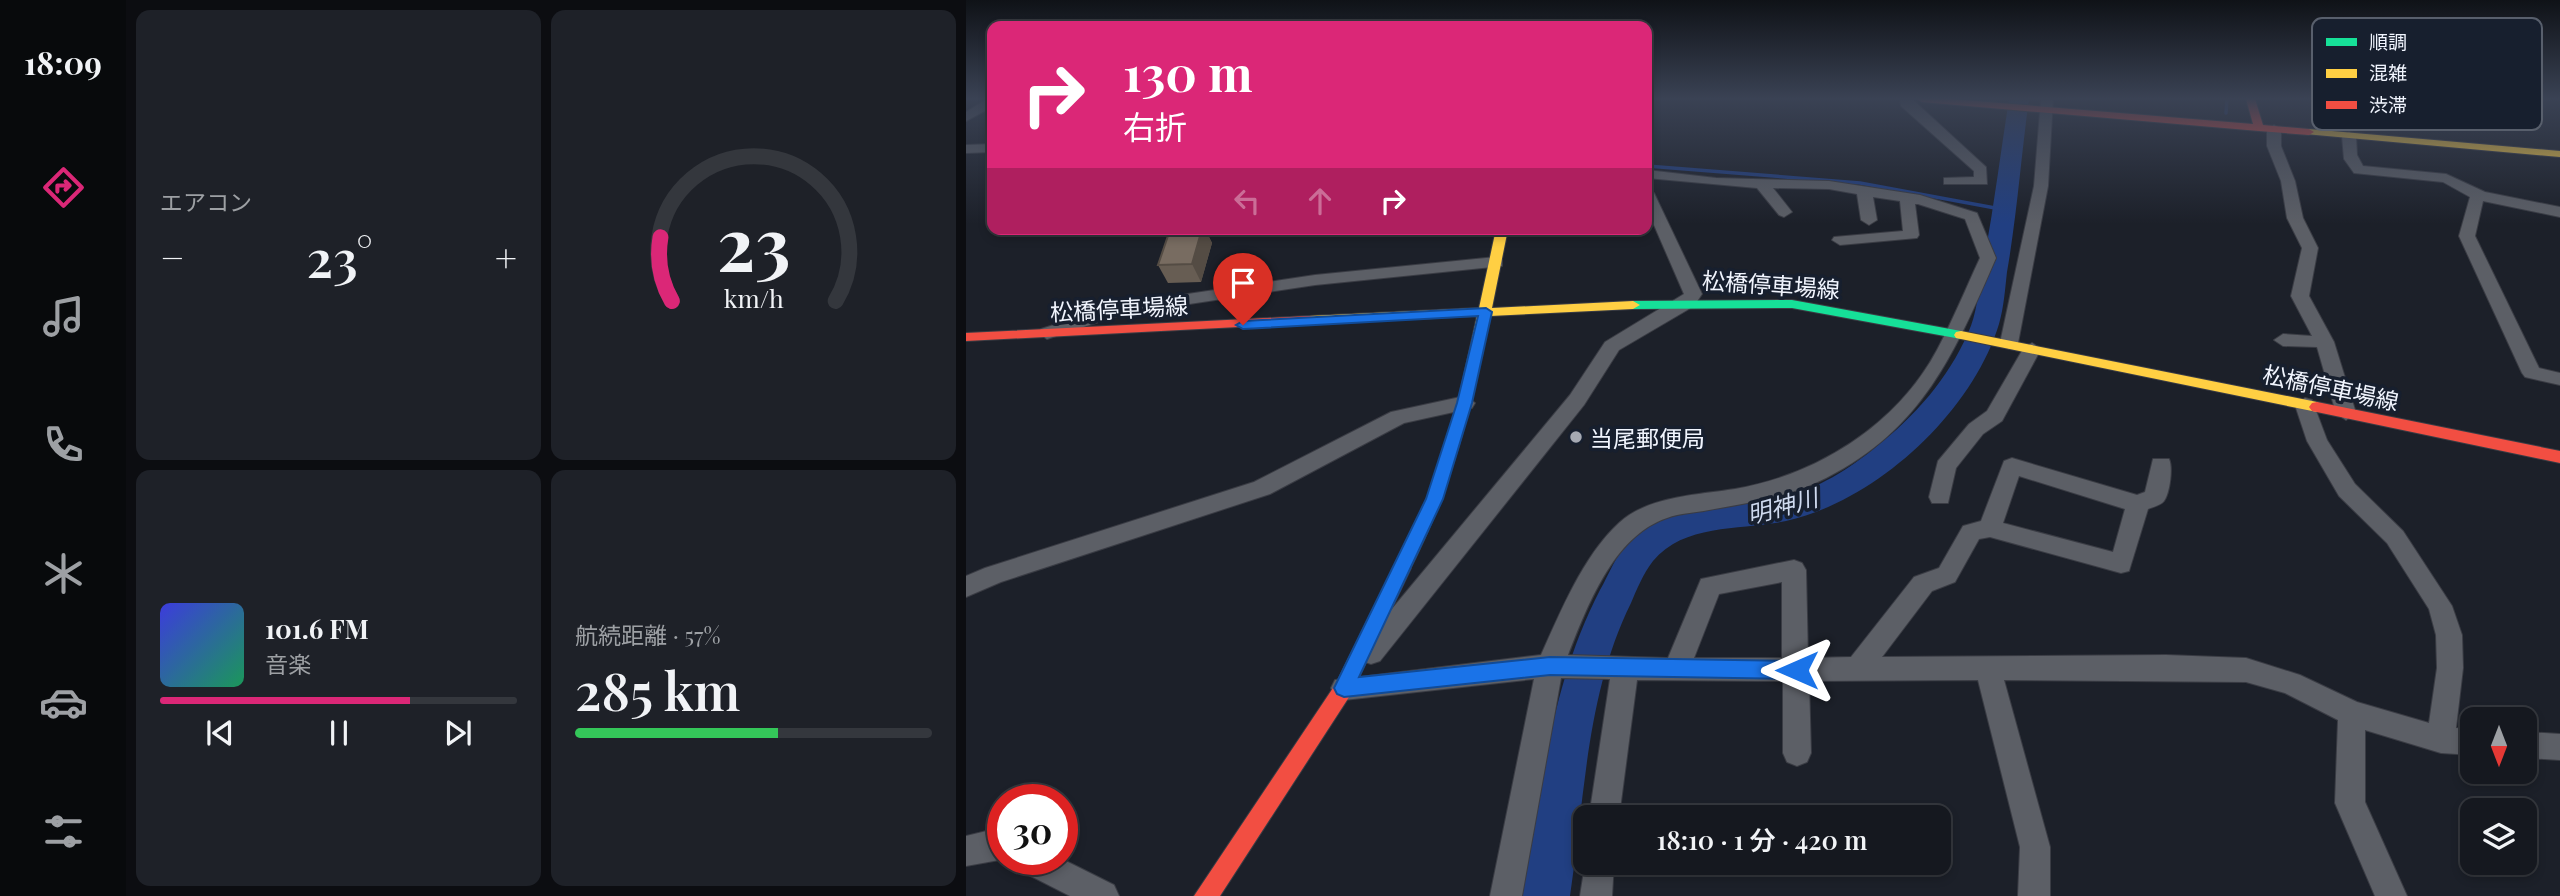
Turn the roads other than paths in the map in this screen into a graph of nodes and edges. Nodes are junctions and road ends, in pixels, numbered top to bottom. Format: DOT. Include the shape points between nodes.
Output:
graph roads {
  1 [pos="1948,141"];
  2 [pos="2043,141"];
  3 [pos="2272,141"];
  4 [pos="2349,141"];
  5 [pos="2405,141"];
  6 [pos="987,148"];
  7 [pos="966,149"];
  8 [pos="2560,154"];
  9 [pos="1652,175"];
  10 [pos="1949,181"];
  11 [pos="1761,183"];
  12 [pos="1864,191"];
  13 [pos="2480,196"];
  14 [pos="1907,198"];
  15 [pos="1652,204"];
  16 [pos="1784,212"];
  17 [pos="2560,212"];
  18 [pos="1869,220"];
  19 [pos="1501,235"];
  20 [pos="1840,240"];
  21 [pos="1496,262"];
  22 [pos="1688,302"];
  23 [pos="1486,312"];
  24 [pos="1960,333"];
  25 [pos="1045,334"];
  26 [pos="967,338"];
  27 [pos="2283,340"];
  28 [pos="2002,342"];
  29 [pos="2325,342"];
  30 [pos="2032,349"];
  31 [pos="2560,379"];
  32 [pos="1465,403"];
  33 [pos="2305,405"];
  34 [pos="2346,413"];
  35 [pos="2560,457"];
  36 [pos="2161,464"];
  37 [pos="1940,497"];
  38 [pos="2138,504"];
  39 [pos="1990,528"];
  40 [pos="966,587"];
  41 [pos="1554,666"];
  42 [pos="1615,667"];
  43 [pos="1988,669"];
  44 [pos="1676,670"];
  45 [pos="1797,670"];
  46 [pos="1857,670"];
  47 [pos="1344,688"];
  48 [pos="2352,713"];
  49 [pos="2441,740"];
  50 [pos="2460,741"];
  51 [pos="2538,746"];
  52 [pos="2560,747"];
  53 [pos="1797,753"];
  54 [pos="1605,805"];
  55 [pos="987,846"];
  56 [pos="966,851"];
  57 [pos="1061,875"];
  58 [pos="1598,875"];
  59 [pos="1102,896"];
  60 [pos="1206,896"];
  61 [pos="1506,896"];
  62 [pos="1596,896"];
  63 [pos="2034,896"];
  64 [pos="2391,896"];
  1 -- 10 [label="street" via="1980,170 1982,181"];
  2 -- 28 [label="street" via="2041,187"];
  3 -- 29 [label="street" via="2288,181 2295,218 2310,248 2300,296"];
  4 -- 13 [label="street" via="2353,166 2359,170 2446,178"];
  5 -- 8 [label="street"];
  6 -- 7 [label="street"];
  9 -- 11 [label="street"];
  11 -- 12 [label="street"];
  11 -- 16 [label="street"];
  12 -- 14 [label="street"];
  12 -- 18 [label="street"];
  13 -- 17 [label="street"];
  13 -- 31 [label="street" via="2474,201 2467,236 2532,373"];
  14 -- 20 [label="street" via="1911,235"];
  14 -- 24 [label="street" via="1972,216 1989,258"];
  15 -- 22 [label="street" via="1693,294"];
  19 -- 21 [label="street"];
  21 -- 23 [label="street"];
  21 -- 25 [label="street" via="1315,280 1120,309"];
  22 -- 23 [label="street, 松橋停車場線"];
  22 -- 24 [label="street, 松橋停車場線" via="1803,305"];
  22 -- 47 [label="street" via="1612,346 1577,400"];
  23 -- 25 [label="street, 松橋停車場線"];
  23 -- 32 [label="street"];
  24 -- 28 [label="street, 松橋停車場線"];
  24 -- 41 [label="street" via="1902,413 1818,473 1771,491 1662,510 1628,528 1604,559 1568,623"];
  25 -- 26 [label="street, 松橋停車場線"];
  27 -- 29 [label="street"];
  28 -- 30 [label="street, 松橋停車場線"];
  29 -- 34 [label="street"];
  30 -- 33 [label="street, 松橋停車場線"];
  30 -- 37 [label="street" via="1995,416 1976,429 1946,466"];
  32 -- 40 [label="street" via="1398,417 1262,488"];
  32 -- 47 [label="street" via="1434,499"];
  33 -- 34 [label="street, 松橋停車場線"];
  33 -- 49 [label="street" via="2317,440 2347,490 2395,537 2440,606 2449,635 2450,668"];
  34 -- 35 [label="street, 松橋停車場線"];
  36 -- 38 [label="street" via="2155,497"];
  38 -- 39 [label="street" via="2012,466"];
  38 -- 39 [label="street" via="2121,565"];
  39 -- 46 [label="street" via="1971,532 1947,575 1923,584"];
  41 -- 42 [label="street"];
  41 -- 47 [label="street"];
  41 -- 61 [label="street"];
  42 -- 44 [label="street"];
  42 -- 54 [label="street"];
  43 -- 46 [label="street"];
  43 -- 48 [label="street" via="2246,670 2291,683"];
  43 -- 63 [label="street" via="2035,848"];
  44 -- 45 [label="street"];
  44 -- 45 [label="street" via="1710,586 1794,570"];
  45 -- 46 [label="street"];
  45 -- 53 [label="street"];
  47 -- 60 [label="street"];
  48 -- 49 [label="street"];
  48 -- 64 [label="street" via="2350,803"];
  49 -- 50 [label="street"];
  51 -- 52 [label="street"];
  55 -- 56 [label="street"];
  57 -- 59 [label="street"];
  58 -- 62 [label="street"];
}
